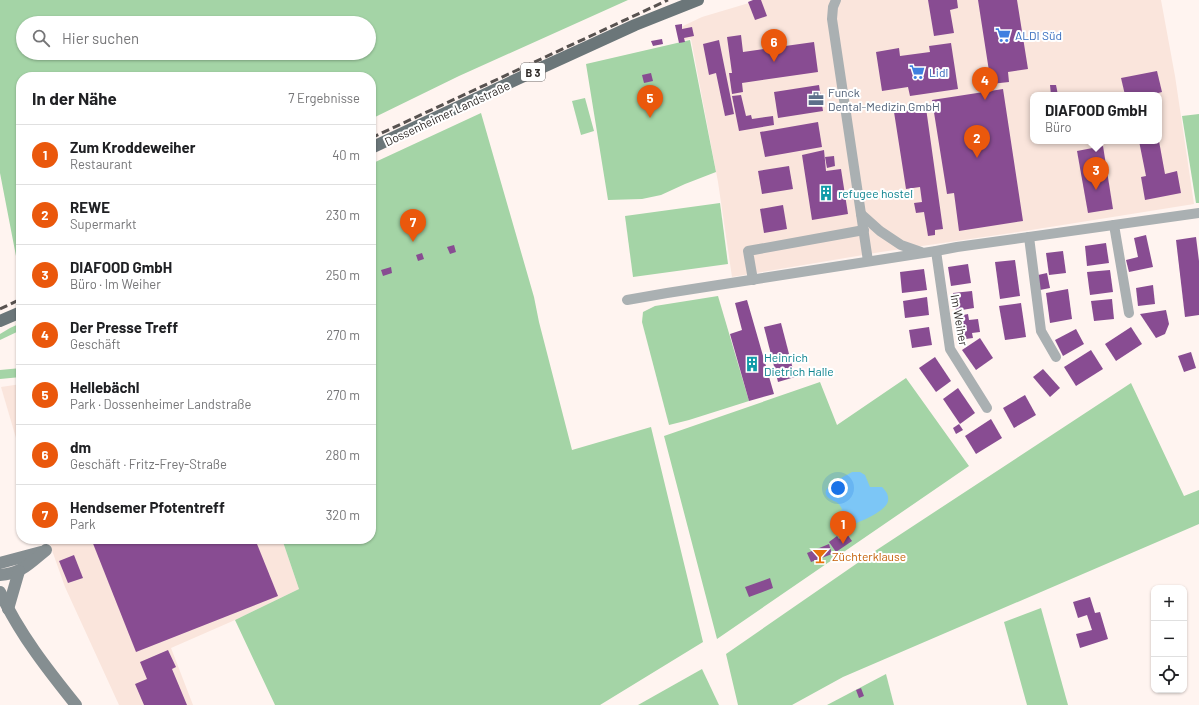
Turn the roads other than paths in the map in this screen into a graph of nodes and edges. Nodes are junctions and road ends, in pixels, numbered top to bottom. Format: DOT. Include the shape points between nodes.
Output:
graph roads {
  1 [pos="698,0"];
  2 [pos="836,0"];
  3 [pos="376,146"];
  4 [pos="1199,213"];
  5 [pos="861,214"];
  6 [pos="1114,225"];
  7 [pos="864,230"];
  8 [pos="1029,237"];
  9 [pos="936,252"];
  10 [pos="925,253"];
  11 [pos="868,261"];
  12 [pos="753,280"];
  13 [pos="627,300"];
  14 [pos="1130,312"];
  15 [pos="16,314"];
  16 [pos="0,321"];
  17 [pos="1056,357"];
  18 [pos="987,408"];
  19 [pos="0,563"];
  20 [pos="19,571"];
  21 [pos="0,575"];
  22 [pos="0,592"];
  23 [pos="8,609"];
  24 [pos="76,705"];
  1 -- 3 [label="main road, Dossenheimer Landstraße / B 3" via="635,25"];
  2 -- 5 [label="street" via="832,19"];
  4 -- 6 [label="street"];
  5 -- 7 [label="street"];
  5 -- 10 [label="street" via="880,231 902,245"];
  6 -- 8 [label="street"];
  6 -- 14 [label="street"];
  7 -- 11 [label="street"];
  7 -- 12 [label="street" via="748,251"];
  8 -- 9 [label="street"];
  8 -- 17 [label="street" via="1041,331"];
  9 -- 10 [label="street"];
  9 -- 18 [label="street, Im Weiher" via="950,349"];
  10 -- 11 [label="street"];
  11 -- 12 [label="street"];
  12 -- 13 [label="street"];
  15 -- 16 [label="main road"];
  19 -- 20 [label="main road" via="46,550"];
  20 -- 21 [label="main road"];
  20 -- 23 [label="main road"];
  22 -- 23 [label="main road"];
  23 -- 24 [label="main road" via="30,644"];
}
